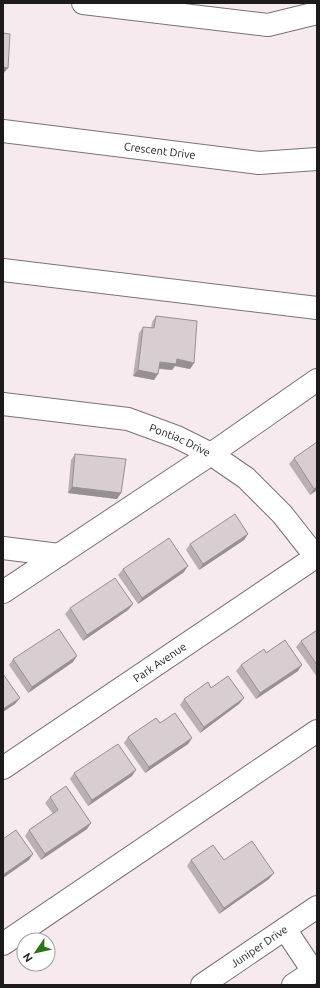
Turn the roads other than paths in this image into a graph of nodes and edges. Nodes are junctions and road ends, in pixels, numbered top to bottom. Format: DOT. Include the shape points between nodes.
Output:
graph roads {
  1 [pos="83,3"];
  2 [pos="317,13"];
  3 [pos="3,131"];
  4 [pos="317,159"];
  5 [pos="3,270"];
  6 [pos="317,308"];
  7 [pos="317,380"];
  8 [pos="3,404"];
  9 [pos="211,454"];
  10 [pos="3,548"];
  11 [pos="59,555"];
  12 [pos="316,556"];
  13 [pos="3,592"];
  14 [pos="317,732"];
  15 [pos="3,768"];
  16 [pos="317,907"];
  17 [pos="285,929"];
  18 [pos="3,944"];
  19 [pos="315,970"];
  20 [pos="202,985"];
  21 [pos="293,985"];
  1 -- 2 [label="street" via="268,25"];
  3 -- 4 [label="street, Crescent Drive" via="259,163"];
  5 -- 6 [label="street"];
  7 -- 9 [label="street"];
  8 -- 9 [label="street, Pontiac Drive" via="128,419 177,437"];
  9 -- 11 [label="street"];
  9 -- 12 [label="street, Pontiac Drive" via="246,478 282,514"];
  10 -- 11 [label="street"];
  11 -- 13 [label="street"];
  12 -- 15 [label="street, Park Avenue"];
  14 -- 18 [label="street"];
  16 -- 17 [label="street, Juniper Drive"];
  17 -- 19 [label="street"];
  17 -- 20 [label="street, Juniper Drive"];
  19 -- 21 [label="street"];
}
